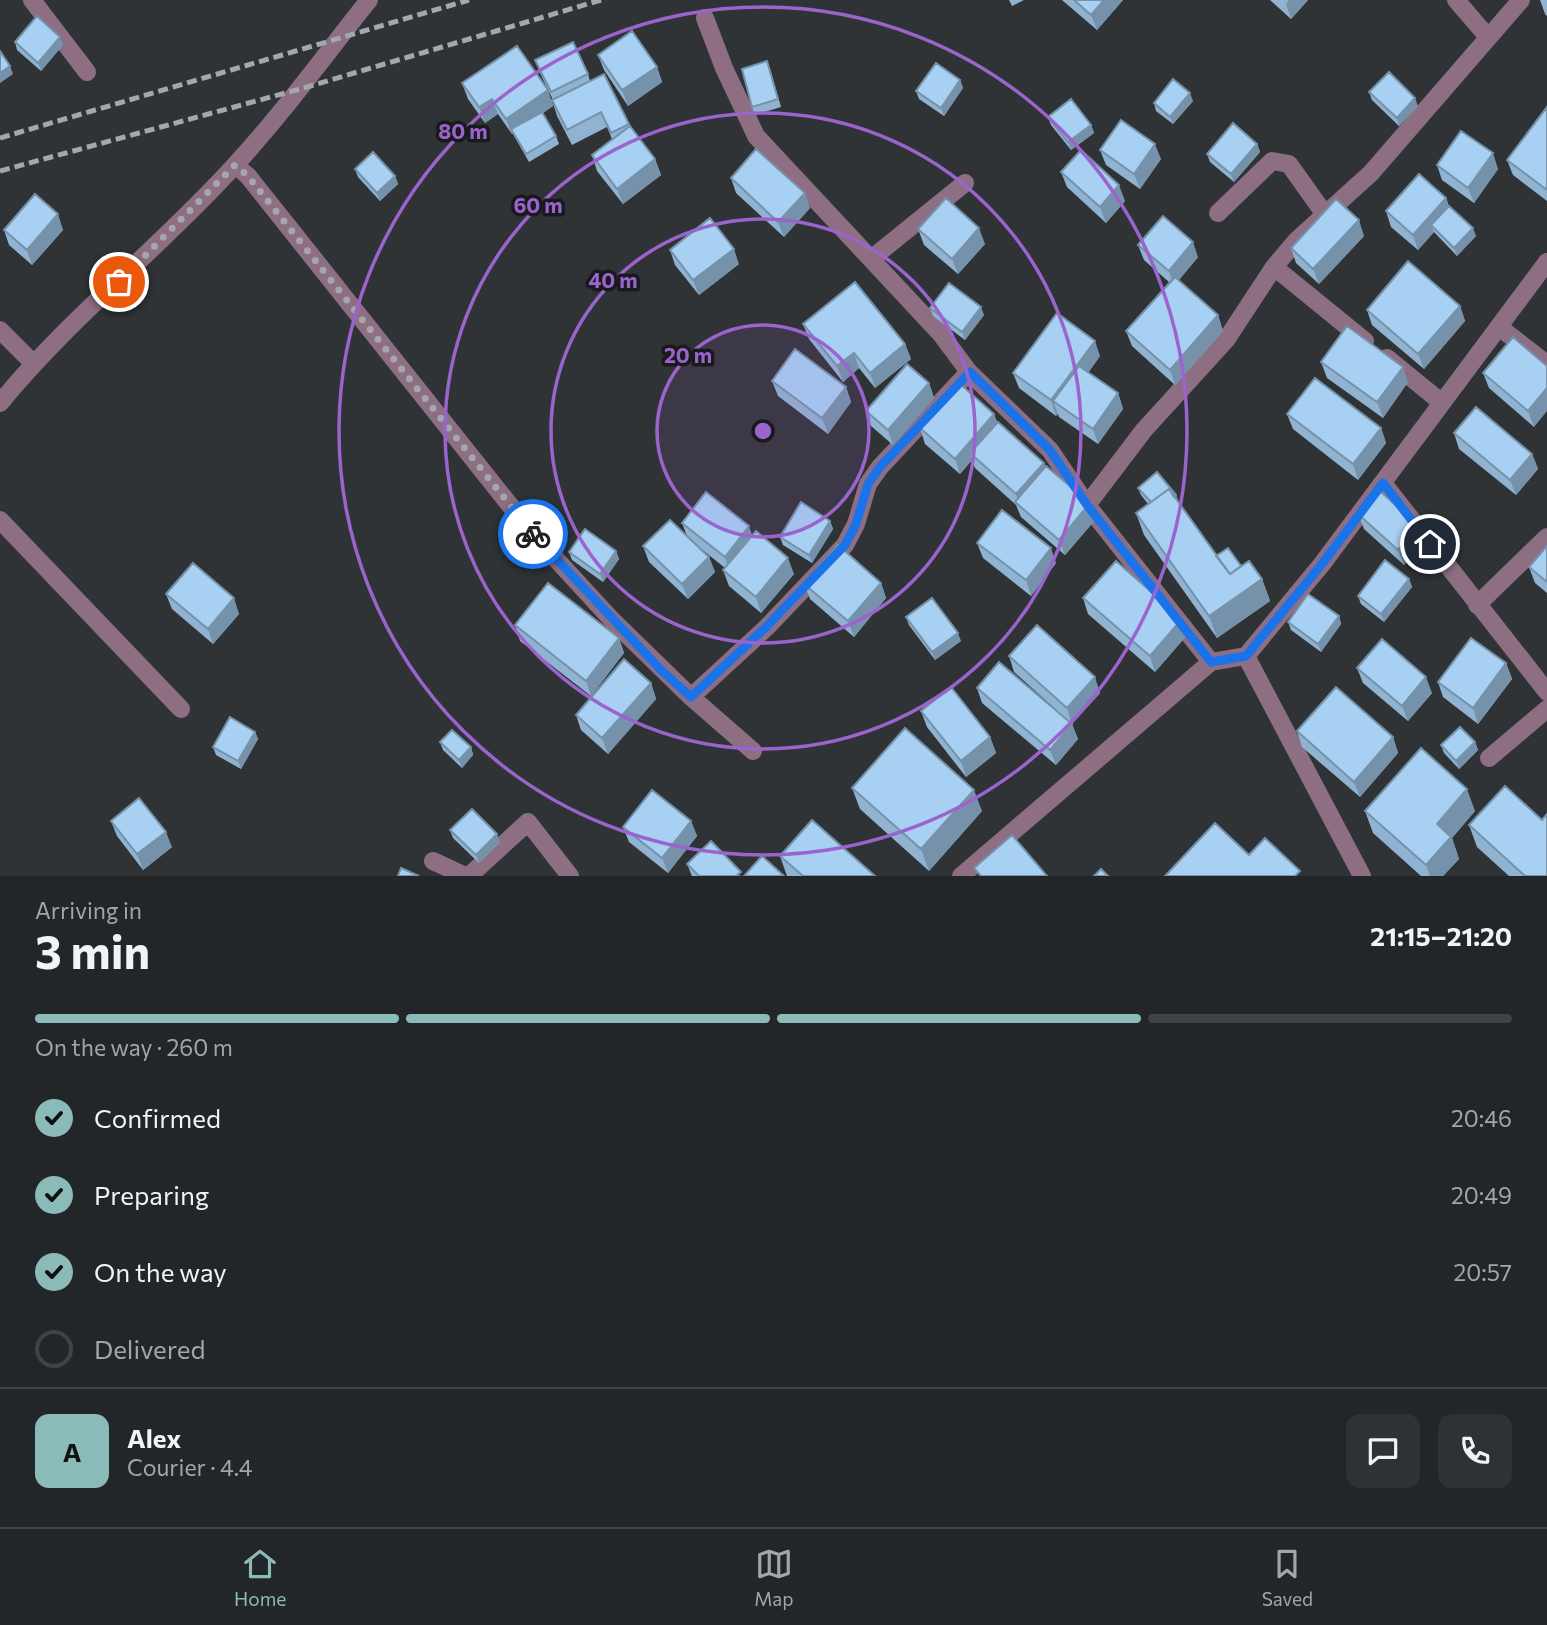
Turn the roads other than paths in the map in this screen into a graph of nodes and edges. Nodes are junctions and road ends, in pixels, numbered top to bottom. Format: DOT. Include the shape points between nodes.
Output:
graph roads {
  1 [pos="32,0"];
  2 [pos="369,0"];
  3 [pos="1456,0"];
  4 [pos="1521,0"];
  5 [pos="705,18"];
  6 [pos="1486,36"];
  7 [pos="87,72"];
  8 [pos="235,165"];
  9 [pos="965,183"];
  10 [pos="1218,213"];
  11 [pos="1326,216"];
  12 [pos="871,259"];
  13 [pos="1547,262"];
  14 [pos="1274,267"];
  15 [pos="1499,327"];
  16 [pos="0,330"];
  17 [pos="33,363"];
  18 [pos="1547,364"];
  19 [pos="970,372"];
  20 [pos="1441,402"];
  21 [pos="0,403"];
  22 [pos="1383,483"];
  23 [pos="1087,505"];
  24 [pos="0,520"];
  25 [pos="1547,537"];
  26 [pos="1477,605"];
  27 [pos="1246,656"];
  28 [pos="1211,662"];
  29 [pos="1547,692"];
  30 [pos="691,697"];
  31 [pos="181,709"];
  32 [pos="1547,709"];
  33 [pos="753,751"];
  34 [pos="1489,758"];
  35 [pos="433,862"];
  36 [pos="467,876"];
  37 [pos="570,876"];
  38 [pos="961,876"];
  39 [pos="1362,876"];
  1 -- 7 [label="street"];
  2 -- 8 [label="street"];
  3 -- 6 [label="street"];
  4 -- 6 [label="street"];
  5 -- 12 [label="street" via="756,136"];
  6 -- 11 [label="street" via="1389,152"];
  8 -- 17 [label="street" via="137,266"];
  8 -- 30 [label="street" via="532,533"];
  9 -- 12 [label="street"];
  10 -- 11 [label="street" via="1272,161 1289,164"];
  11 -- 14 [label="street"];
  12 -- 19 [label="street"];
  13 -- 15 [label="street"];
  14 -- 20 [label="street"];
  14 -- 23 [label="street" via="1226,340 1144,430"];
  15 -- 18 [label="street"];
  15 -- 20 [label="street"];
  16 -- 17 [label="street"];
  17 -- 21 [label="street"];
  19 -- 23 [label="street" via="1050,450"];
  19 -- 30 [label="street" via="880,467 868,484 845,545"];
  20 -- 22 [label="street"];
  22 -- 26 [label="street"];
  22 -- 27 [label="street"];
  23 -- 28 [label="street"];
  24 -- 31 [label="street"];
  25 -- 26 [label="street"];
  26 -- 29 [label="street"];
  27 -- 28 [label="street"];
  27 -- 39 [label="street"];
  28 -- 38 [label="street"];
  30 -- 33 [label="street"];
  32 -- 34 [label="street"];
  35 -- 36 [label="street"];
  36 -- 37 [label="street" via="528,822"];
}
